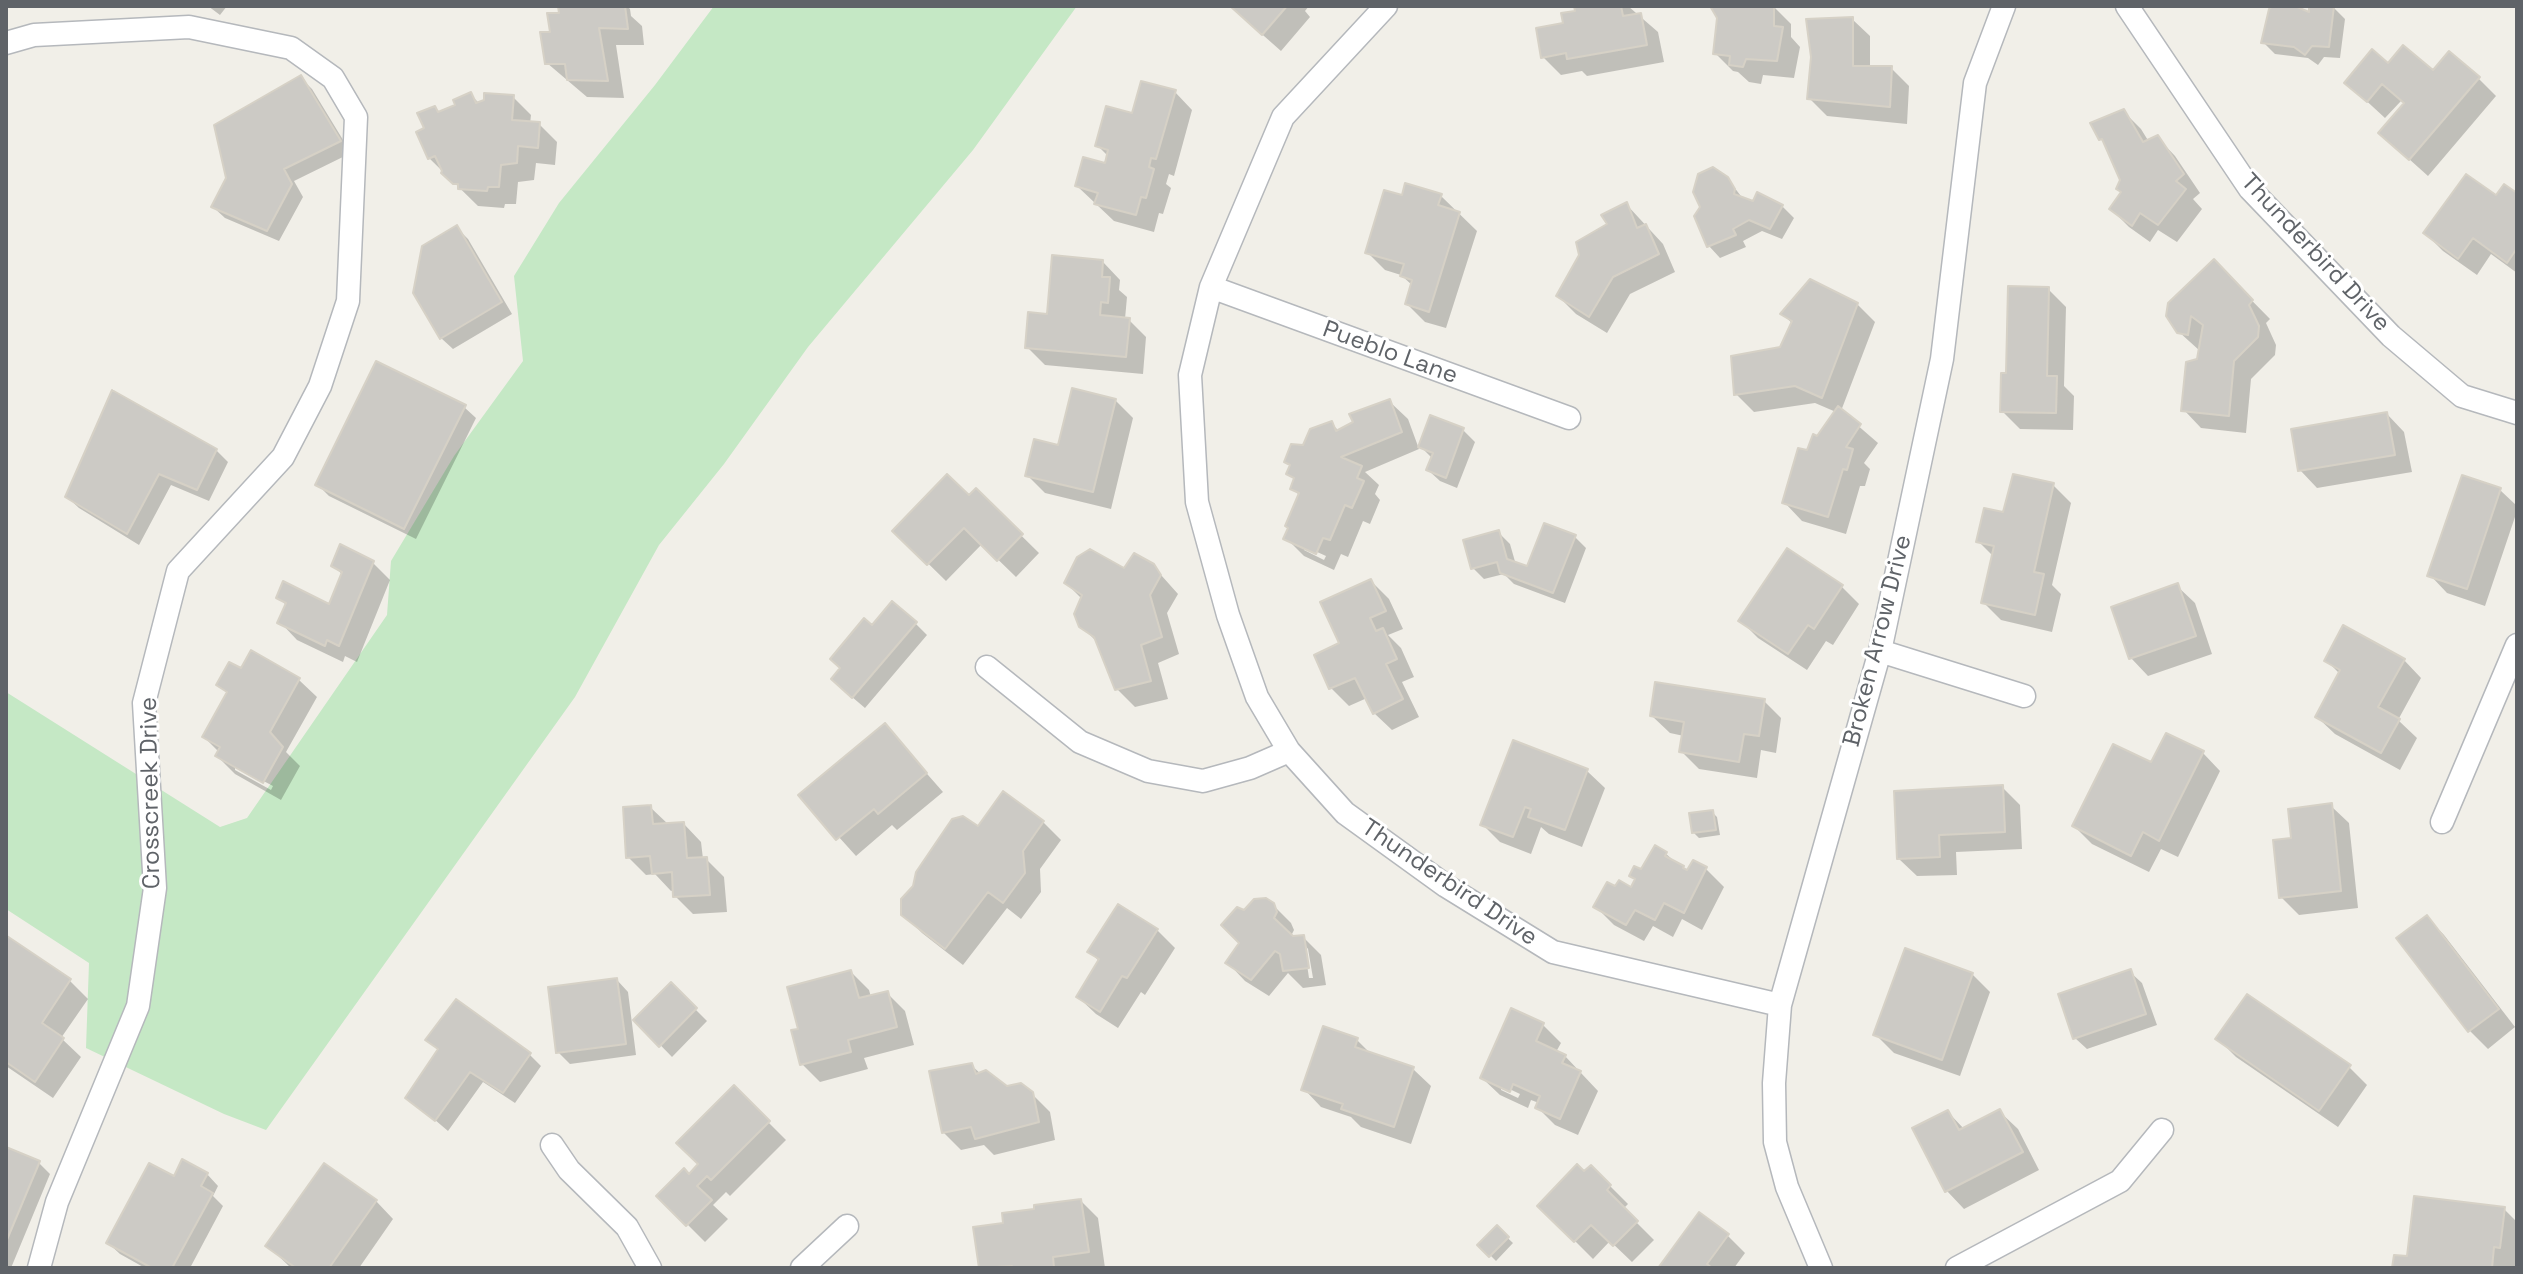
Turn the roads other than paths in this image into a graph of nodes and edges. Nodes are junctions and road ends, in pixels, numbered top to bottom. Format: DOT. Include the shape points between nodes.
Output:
graph roads {
  1 [pos="1386,6"];
  2 [pos="2004,6"];
  3 [pos="2127,6"];
  4 [pos="6,43"];
  5 [pos="1211,287"];
  6 [pos="2517,413"];
  7 [pos="1569,418"];
  8 [pos="2517,645"];
  9 [pos="1880,651"];
  10 [pos="987,667"];
  11 [pos="2024,696"];
  12 [pos="1289,751"];
  13 [pos="2442,822"];
  14 [pos="1780,1005"];
  15 [pos="2162,1130"];
  16 [pos="552,1145"];
  17 [pos="847,1226"];
  18 [pos="39,1268"];
  19 [pos="650,1268"];
  20 [pos="802,1268"];
  21 [pos="1821,1268"];
  22 [pos="1957,1268"];
  1 -- 5 [label="street, Thunderbird Drive" via="1283,117"];
  2 -- 9 [label="street, Broken Arrow Drive" via="1975,83 1942,359"];
  3 -- 6 [label="street, Thunderbird Drive" via="2250,189 2271,212 2391,336 2462,396"];
  4 -- 18 [label="street, Crosscreek Drive" via="34,35 189,27 291,48 333,78 356,117 348,301 320,386 283,457 178,571 144,703 155,888 138,1006 57,1202"];
  5 -- 7 [label="street, Pueblo Lane"];
  5 -- 12 [label="street, Thunderbird Drive" via="1190,375 1197,502 1257,697"];
  8 -- 13 [label="street"];
  9 -- 11 [label="street"];
  9 -- 14 [label="street, Broken Arrow Drive"];
  10 -- 12 [label="street" via="1080,742 1148,771 1203,781"];
  12 -- 14 [label="street, Thunderbird Drive" via="1345,813 1446,886 1553,952"];
  14 -- 21 [label="street, Broken Arrow Drive" via="1775,1142 1787,1187"];
  15 -- 22 [label="street" via="2120,1181"];
  16 -- 19 [label="street" via="569,1170 627,1227"];
  17 -- 20 [label="street"];
}
